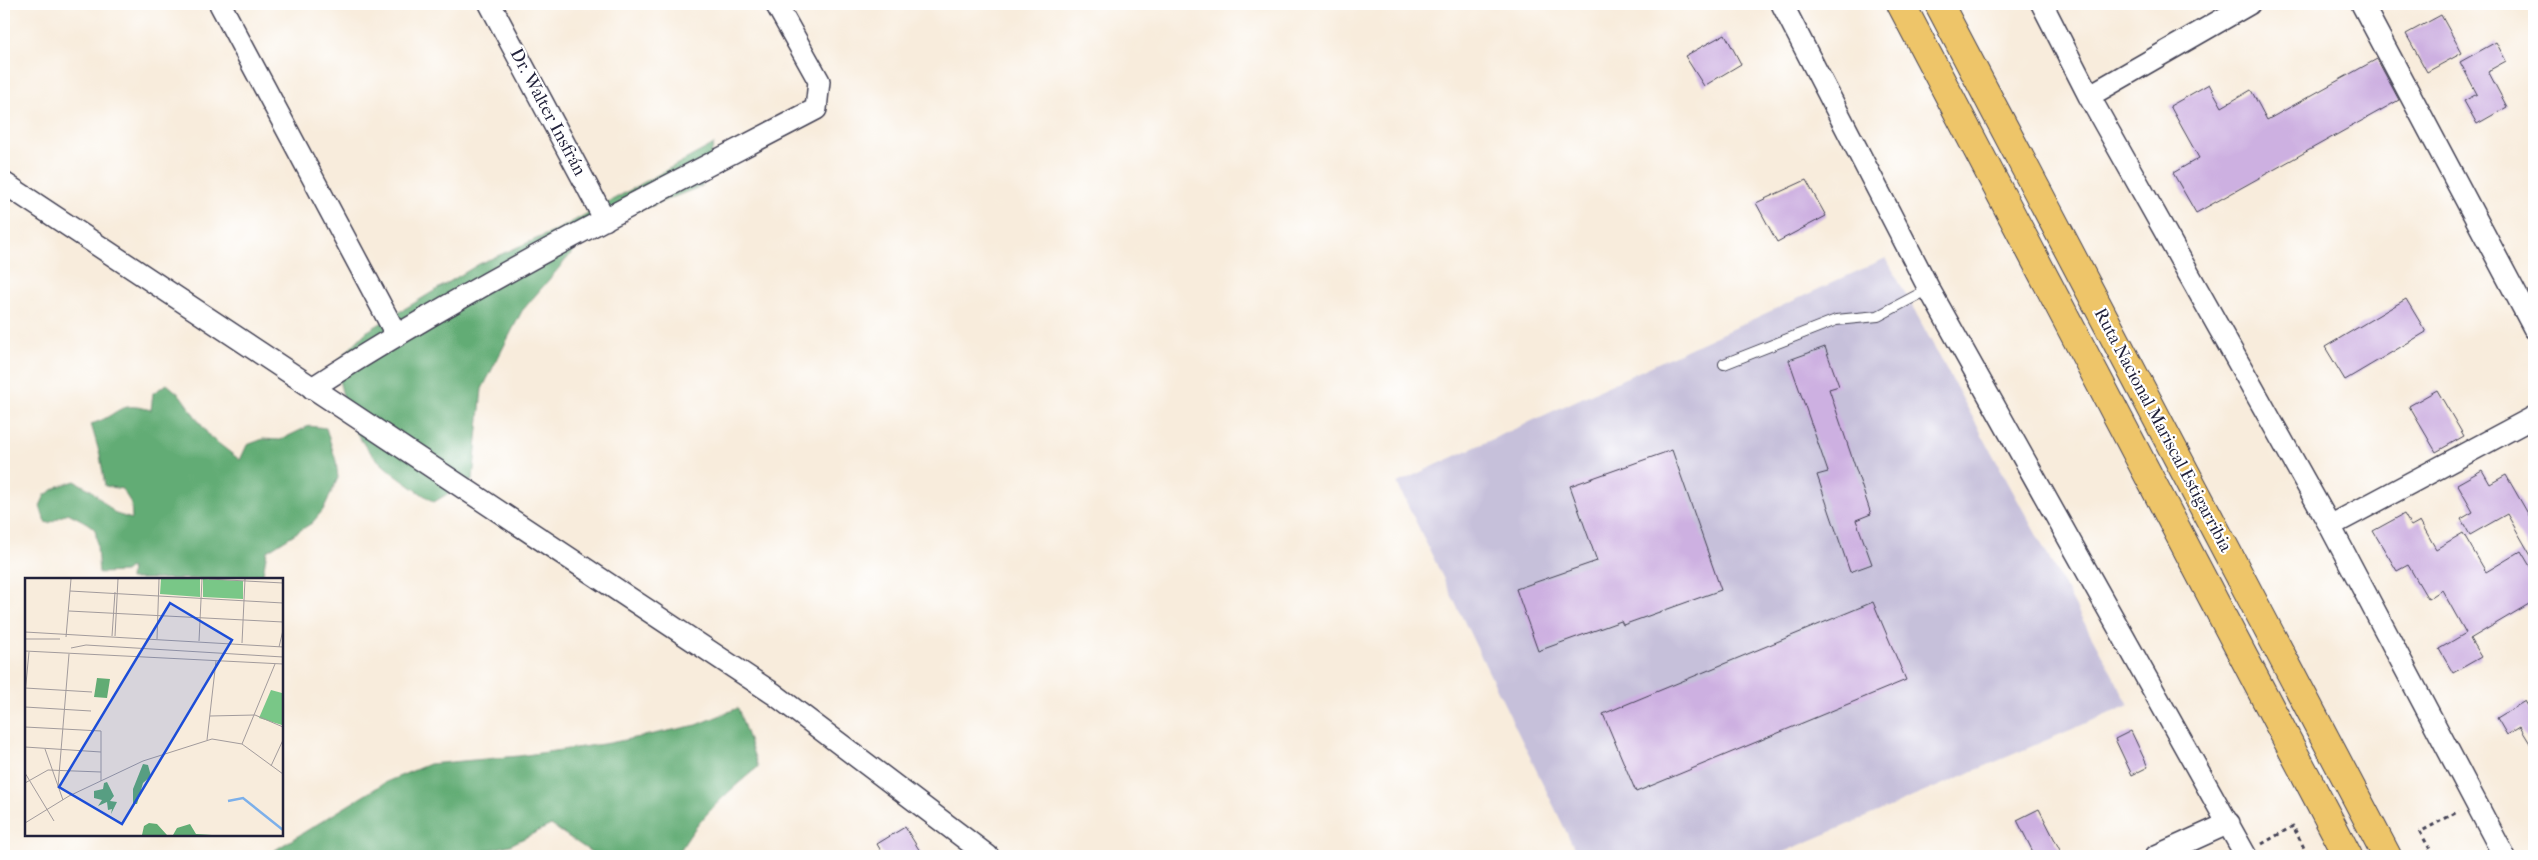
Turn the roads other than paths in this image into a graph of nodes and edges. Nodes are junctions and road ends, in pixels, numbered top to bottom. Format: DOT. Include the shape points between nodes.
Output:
graph roads {
  1 [pos="220,4"];
  2 [pos="490,4"];
  3 [pos="776,4"];
  4 [pos="1782,4"];
  5 [pos="1901,4"];
  6 [pos="1939,4"];
  7 [pos="2042,4"];
  8 [pos="2249,4"];
  9 [pos="2362,4"];
  10 [pos="2089,96"];
  11 [pos="4,183"];
  12 [pos="605,220"];
  13 [pos="1929,289"];
  14 [pos="2534,328"];
  15 [pos="396,334"];
  16 [pos="1724,364"];
  17 [pos="312,388"];
  18 [pos="2534,417"];
  19 [pos="2330,526"];
  20 [pos="2229,823"];
  21 [pos="2245,855"];
  22 [pos="988,856"];
  23 [pos="2156,856"];
  24 [pos="2348,856"];
  25 [pos="2387,856"];
  26 [pos="2504,856"];
  1 -- 15 [label="street"];
  2 -- 12 [label="street, Dr. Walter Insfrán"];
  3 -- 12 [label="street" via="819,81 816,109"];
  4 -- 13 [label="street"];
  5 -- 24 [label="highway, Ruta Nacional Mariscal Estigarribia"];
  6 -- 25 [label="highway, Ruta Nacional Mariscal Estigarribia"];
  7 -- 10 [label="street"];
  8 -- 10 [label="street"];
  9 -- 14 [label="street"];
  10 -- 19 [label="street"];
  11 -- 17 [label="street"];
  12 -- 15 [label="street"];
  13 -- 16 [label="lane" via="1878,316 1836,320"];
  13 -- 20 [label="street"];
  15 -- 17 [label="street"];
  17 -- 22 [label="street" via="774,694"];
  18 -- 19 [label="street"];
  19 -- 26 [label="street"];
  20 -- 21 [label="street"];
  20 -- 23 [label="street"];
}
